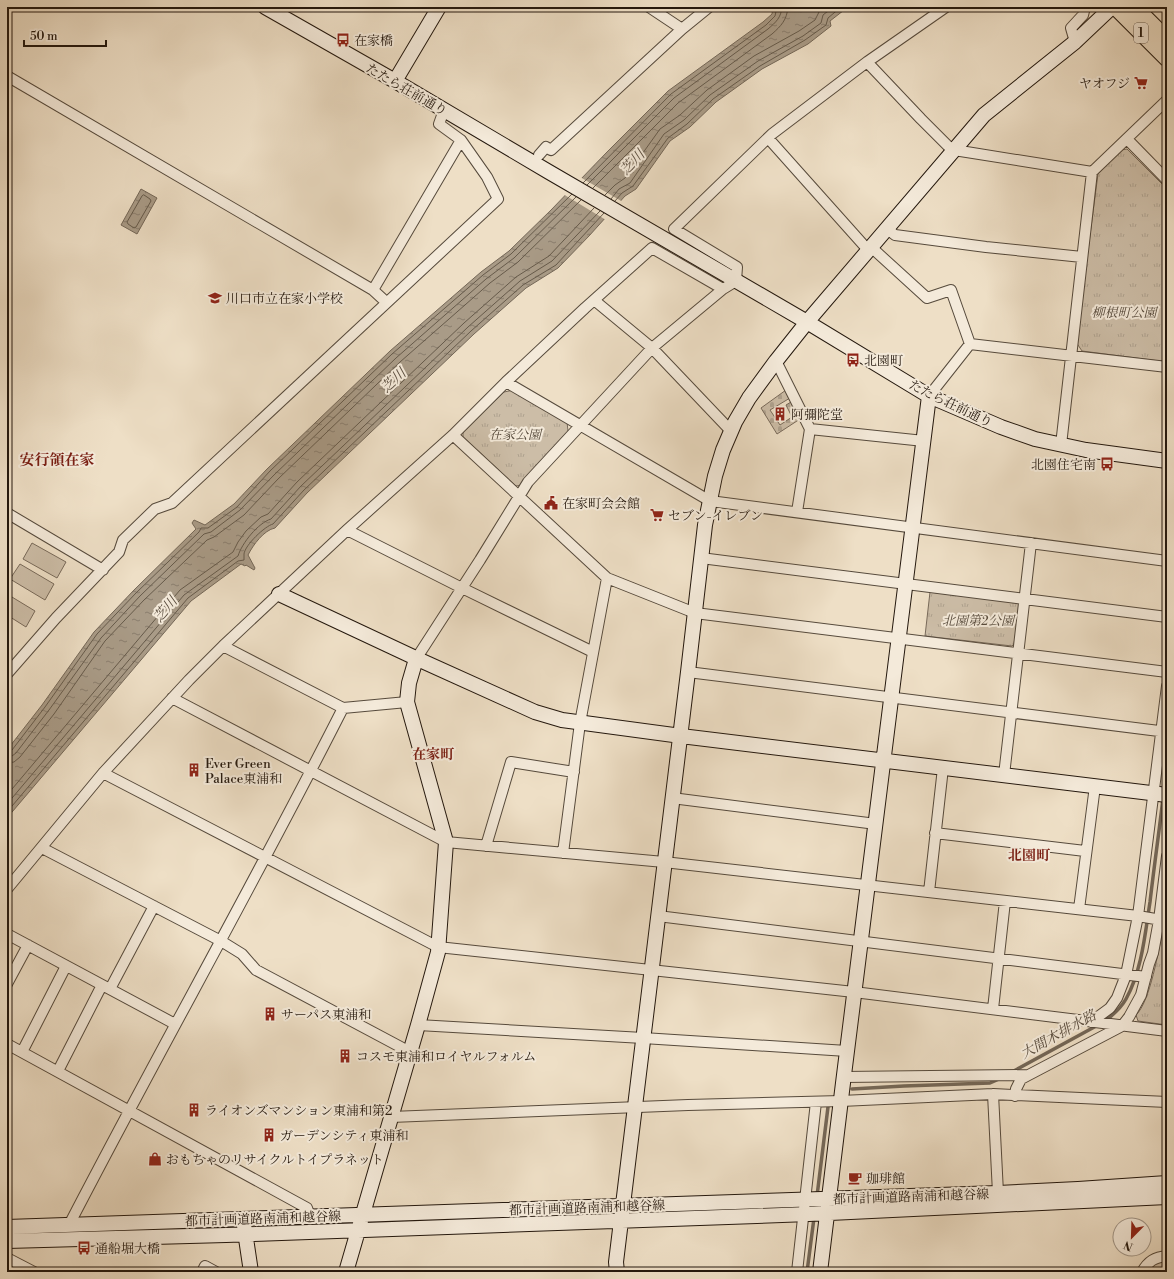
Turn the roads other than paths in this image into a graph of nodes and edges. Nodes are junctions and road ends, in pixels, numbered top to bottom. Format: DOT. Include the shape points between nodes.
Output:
graph roads {
  1 [pos="265,7"];
  2 [pos="439,7"];
  3 [pos="649,7"];
  4 [pos="709,7"];
  5 [pos="946,7"];
  6 [pos="1085,7"];
  7 [pos="1112,7"];
  8 [pos="1115,7"];
  9 [pos="1134,7"];
  10 [pos="682,29"];
  11 [pos="1167,39"];
  12 [pos="1075,42"];
  13 [pos="1167,59"];
  14 [pos="867,62"];
  15 [pos="7,76"];
  16 [pos="395,81"];
  17 [pos="1167,100"];
  18 [pos="444,110"];
  19 [pos="768,138"];
  20 [pos="1127,139"];
  21 [pos="460,140"];
  22 [pos="954,150"];
  23 [pos="539,154"];
  24 [pos="1092,172"];
  25 [pos="1167,180"];
  26 [pos="887,229"];
  27 [pos="869,249"];
  28 [pos="1082,257"];
  29 [pos="736,281"];
  30 [pos="723,289"];
  31 [pos="373,290"];
  32 [pos="594,300"];
  33 [pos="386,302"];
  34 [pos="807,322"];
  35 [pos="970,344"];
  36 [pos="652,348"];
  37 [pos="1071,356"];
  38 [pos="776,361"];
  39 [pos="1167,367"];
  40 [pos="506,382"];
  41 [pos="929,396"];
  42 [pos="580,426"];
  43 [pos="810,429"];
  44 [pos="731,431"];
  45 [pos="452,435"];
  46 [pos="924,441"];
  47 [pos="1061,445"];
  48 [pos="1167,461"];
  49 [pos="520,496"];
  50 [pos="710,501"];
  51 [pos="797,512"];
  52 [pos="7,513"];
  53 [pos="913,527"];
  54 [pos="347,530"];
  55 [pos="1031,543"];
  56 [pos="701,558"];
  57 [pos="1167,561"];
  58 [pos="103,570"];
  59 [pos="607,578"];
  60 [pos="906,584"];
  61 [pos="462,588"];
  62 [pos="279,594"];
  63 [pos="1025,599"];
  64 [pos="695,613"];
  65 [pos="1167,617"];
  66 [pos="899,639"];
  67 [pos="223,646"];
  68 [pos="593,652"];
  69 [pos="1018,653"];
  70 [pos="416,658"];
  71 [pos="688,672"];
  72 [pos="1167,672"];
  73 [pos="7,674"];
  74 [pos="1167,686"];
  75 [pos="172,698"];
  76 [pos="892,698"];
  77 [pos="407,702"];
  78 [pos="343,708"];
  79 [pos="1011,712"];
  80 [pos="580,723"];
  81 [pos="1164,731"];
  82 [pos="680,736"];
  83 [pos="884,760"];
  84 [pos="943,768"];
  85 [pos="311,771"];
  86 [pos="574,772"];
  87 [pos="103,773"];
  88 [pos="1004,775"];
  89 [pos="1095,786"];
  90 [pos="1160,794"];
  91 [pos="672,798"];
  92 [pos="876,824"];
  93 [pos="935,833"];
  94 [pos="446,842"];
  95 [pos="486,846"];
  96 [pos="42,848"];
  97 [pos="1086,851"];
  98 [pos="563,853"];
  99 [pos="265,857"];
  100 [pos="1167,859"];
  101 [pos="664,862"];
  102 [pos="868,885"];
  103 [pos="7,889"];
  104 [pos="929,892"];
  105 [pos="1005,900"];
  106 [pos="154,906"];
  107 [pos="1079,909"];
  108 [pos="658,916"];
  109 [pos="1140,916"];
  110 [pos="1160,920"];
  111 [pos="7,934"];
  112 [pos="221,941"];
  113 [pos="861,942"];
  114 [pos="28,945"];
  115 [pos="438,948"];
  116 [pos="999,959"];
  117 [pos="66,966"];
  118 [pos="651,970"];
  119 [pos="1128,976"];
  120 [pos="1143,977"];
  121 [pos="7,984"];
  122 [pos="106,987"];
  123 [pos="854,992"];
  124 [pos="993,1009"];
  125 [pos="1094,1022"];
  126 [pos="175,1024"];
  127 [pos="418,1025"];
  128 [pos="1122,1026"];
  129 [pos="1167,1031"];
  130 [pos="643,1038"];
  131 [pos="7,1044"];
  132 [pos="847,1051"];
  133 [pos="22,1052"];
  134 [pos="410,1052"];
  135 [pos="58,1071"];
  136 [pos="1028,1075"];
  137 [pos="840,1092"];
  138 [pos="993,1094"];
  139 [pos="1015,1096"];
  140 [pos="819,1102"];
  141 [pos="1167,1102"];
  142 [pos="634,1108"];
  143 [pos="129,1110"];
  144 [pos="391,1117"];
  145 [pos="1167,1183"];
  146 [pos="998,1193"];
  147 [pos="1167,1197"];
  148 [pos="623,1206"];
  149 [pos="816,1206"];
  150 [pos="362,1215"];
  151 [pos="310,1216"];
  152 [pos="243,1219"];
  153 [pos="621,1220"];
  154 [pos="69,1225"];
  155 [pos="7,1227"];
  156 [pos="358,1230"];
  157 [pos="245,1234"];
  158 [pos="7,1241"];
  159 [pos="1167,1256"];
  160 [pos="7,1258"];
  161 [pos="34,1272"];
  162 [pos="202,1272"];
  163 [pos="216,1272"];
  164 [pos="251,1272"];
  165 [pos="346,1272"];
  166 [pos="616,1272"];
  167 [pos="797,1272"];
  168 [pos="820,1272"];
  169 [pos="1142,1272"];
  1 -- 16 [label="street, たたら荘前通り"];
  2 -- 16 [label="street"];
  3 -- 10 [label="street"];
  4 -- 10 [label="street"];
  5 -- 14 [label="street"];
  6 -- 12 [label="street" via="1083,15 1071,28"];
  7 -- 12 [label="street"];
  8 -- 13 [label="main road, 1"];
  9 -- 11 [label="main road, 1"];
  10 -- 23 [label="street" via="551,150 546,147"];
  12 -- 22 [label="street" via="984,115"];
  14 -- 19 [label="street"];
  14 -- 22 [label="street"];
  15 -- 31 [label="street"];
  16 -- 18 [label="street, たたら荘前通り"];
  17 -- 20 [label="street"];
  18 -- 21 [label="street" via="439,124"];
  18 -- 29 [label="street, たたら荘前通り"];
  19 -- 27 [label="street"];
  19 -- 29 [label="street" via="674,229 737,267"];
  20 -- 24 [label="street"];
  20 -- 25 [label="street"];
  21 -- 31 [label="street"];
  21 -- 33 [label="street" via="498,199"];
  22 -- 24 [label="street"];
  22 -- 26 [label="street"];
  24 -- 28 [label="street"];
  26 -- 27 [label="street"];
  26 -- 28 [label="street" via="895,235"];
  27 -- 34 [label="street"];
  27 -- 35 [label="street" via="927,298 951,290"];
  28 -- 37 [label="street"];
  29 -- 30 [label="street"];
  29 -- 34 [label="street, たたら荘前通り"];
  30 -- 32 [label="street" via="652,248"];
  30 -- 36 [label="street"];
  31 -- 33 [label="street"];
  32 -- 36 [label="street"];
  32 -- 40 [label="street"];
  33 -- 58 [label="street" via="172,503 155,510 123,540 119,552"];
  34 -- 38 [label="street"];
  34 -- 41 [label="street, たたら荘前通り"];
  35 -- 37 [label="street"];
  35 -- 41 [label="street"];
  36 -- 42 [label="street"];
  36 -- 44 [label="street"];
  37 -- 39 [label="street"];
  37 -- 47 [label="street"];
  38 -- 43 [label="street"];
  38 -- 44 [label="street" via="749,398"];
  40 -- 42 [label="street"];
  40 -- 45 [label="street"];
  41 -- 46 [label="street"];
  41 -- 47 [label="street, たたら荘前通り" via="1001,427"];
  42 -- 49 [label="street" via="528,482"];
  42 -- 50 [label="street"];
  43 -- 46 [label="street"];
  43 -- 51 [label="street"];
  44 -- 50 [label="street" via="721,457"];
  45 -- 49 [label="street"];
  45 -- 54 [label="street"];
  46 -- 53 [label="street"];
  47 -- 48 [label="street, たたら荘前通り"];
  49 -- 59 [label="street"];
  49 -- 61 [label="street"];
  50 -- 51 [label="street"];
  50 -- 56 [label="street"];
  51 -- 53 [label="street"];
  52 -- 58 [label="street"];
  53 -- 55 [label="street"];
  53 -- 60 [label="street"];
  54 -- 61 [label="street"];
  54 -- 62 [label="street"];
  55 -- 57 [label="street"];
  55 -- 63 [label="street"];
  56 -- 60 [label="street"];
  56 -- 64 [label="street"];
  58 -- 73 [label="street"];
  59 -- 64 [label="street"];
  59 -- 68 [label="street"];
  60 -- 63 [label="street"];
  60 -- 66 [label="street"];
  61 -- 68 [label="street"];
  61 -- 70 [label="street"];
  62 -- 67 [label="street"];
  62 -- 70 [label="street"];
  63 -- 65 [label="street"];
  63 -- 69 [label="street"];
  64 -- 66 [label="street"];
  64 -- 71 [label="street"];
  66 -- 69 [label="street"];
  66 -- 76 [label="street"];
  67 -- 75 [label="street"];
  67 -- 78 [label="street"];
  68 -- 80 [label="street"];
  69 -- 72 [label="street"];
  69 -- 79 [label="street"];
  70 -- 77 [label="street"];
  70 -- 80 [label="street" via="535,712"];
  71 -- 76 [label="street"];
  71 -- 82 [label="street"];
  74 -- 81 [label="street"];
  75 -- 85 [label="street"];
  75 -- 87 [label="street"];
  76 -- 79 [label="street"];
  76 -- 83 [label="street"];
  77 -- 78 [label="street"];
  77 -- 94 [label="street"];
  78 -- 85 [label="street"];
  79 -- 81 [label="street"];
  79 -- 88 [label="street"];
  80 -- 82 [label="street"];
  80 -- 86 [label="street"];
  81 -- 90 [label="street"];
  82 -- 83 [label="street"];
  82 -- 91 [label="street"];
  83 -- 84 [label="street"];
  83 -- 92 [label="street"];
  84 -- 88 [label="street"];
  84 -- 93 [label="street"];
  85 -- 94 [label="street"];
  85 -- 99 [label="street"];
  86 -- 95 [label="street" via="511,762"];
  86 -- 98 [label="street"];
  87 -- 96 [label="street"];
  87 -- 99 [label="street"];
  88 -- 89 [label="street"];
  89 -- 90 [label="street"];
  89 -- 97 [label="street"];
  90 -- 109 [label="street"];
  91 -- 92 [label="street"];
  91 -- 101 [label="street"];
  92 -- 102 [label="street"];
  93 -- 97 [label="street"];
  93 -- 104 [label="street"];
  94 -- 95 [label="street"];
  94 -- 115 [label="street"];
  95 -- 98 [label="street"];
  96 -- 103 [label="street"];
  96 -- 106 [label="street"];
  97 -- 107 [label="street"];
  98 -- 101 [label="street"];
  99 -- 112 [label="street"];
  99 -- 115 [label="street"];
  100 -- 110 [label="street"];
  101 -- 102 [label="street"];
  101 -- 108 [label="street"];
  102 -- 104 [label="street"];
  102 -- 113 [label="street"];
  104 -- 105 [label="street"];
  105 -- 107 [label="street"];
  105 -- 116 [label="street"];
  106 -- 112 [label="street"];
  106 -- 122 [label="street"];
  107 -- 109 [label="street"];
  108 -- 113 [label="street"];
  108 -- 118 [label="street"];
  109 -- 110 [label="street"];
  109 -- 119 [label="street"];
  110 -- 120 [label="street" via="1153,953"];
  111 -- 114 [label="street"];
  112 -- 126 [label="street"];
  112 -- 134 [label="street" via="242,954 256,970"];
  113 -- 116 [label="street"];
  113 -- 123 [label="street"];
  114 -- 117 [label="street"];
  114 -- 121 [label="street"];
  115 -- 118 [label="street"];
  115 -- 127 [label="street"];
  116 -- 119 [label="street"];
  116 -- 124 [label="street"];
  117 -- 122 [label="street"];
  117 -- 133 [label="street"];
  118 -- 123 [label="street"];
  118 -- 130 [label="street"];
  119 -- 120 [label="street"];
  119 -- 125 [label="street" via="1110,1008"];
  120 -- 128 [label="street" via="1141,995"];
  122 -- 126 [label="street"];
  122 -- 135 [label="street"];
  123 -- 124 [label="street"];
  123 -- 132 [label="street"];
  124 -- 125 [label="street"];
  125 -- 128 [label="street"];
  126 -- 143 [label="street"];
  127 -- 130 [label="street"];
  127 -- 134 [label="street"];
  128 -- 129 [label="street"];
  128 -- 136 [label="street"];
  130 -- 132 [label="street"];
  130 -- 142 [label="street"];
  131 -- 133 [label="street"];
  132 -- 137 [label="street"];
  133 -- 135 [label="street"];
  134 -- 144 [label="street"];
  135 -- 143 [label="street"];
  136 -- 137 [label="street" via="995,1075"];
  136 -- 139 [label="street" via="1021,1079"];
  137 -- 138 [label="street"];
  137 -- 140 [label="street"];
  137 -- 149 [label="street"];
  138 -- 139 [label="street"];
  138 -- 146 [label="street"];
  139 -- 141 [label="street"];
  140 -- 142 [label="street"];
  140 -- 149 [label="street"];
  142 -- 144 [label="street"];
  142 -- 148 [label="street"];
  143 -- 151 [label="street" via="307,1208"];
  143 -- 154 [label="street"];
  144 -- 150 [label="street"];
  145 -- 146 [label="street, 都市計画道路南浦和越谷線"];
  146 -- 149 [label="street, 都市計画道路南浦和越谷線"];
  147 -- 149 [label="street, 都市計画道路南浦和越谷線"];
  148 -- 149 [label="street, 都市計画道路南浦和越谷線"];
  148 -- 150 [label="street, 都市計画道路南浦和越谷線"];
  148 -- 153 [label="street"];
  149 -- 153 [label="street, 都市計画道路南浦和越谷線"];
  149 -- 167 [label="street"];
  149 -- 168 [label="street"];
  150 -- 151 [label="street, 都市計画道路南浦和越谷線"];
  150 -- 156 [label="street"];
  151 -- 152 [label="street, 都市計画道路南浦和越谷線"];
  152 -- 154 [label="street, 都市計画道路南浦和越谷線"];
  152 -- 157 [label="street"];
  153 -- 156 [label="street, 都市計画道路南浦和越谷線"];
  153 -- 166 [label="street"];
  154 -- 155 [label="street, 都市計画道路南浦和越谷線"];
  156 -- 157 [label="street, 都市計画道路南浦和越谷線"];
  156 -- 165 [label="street"];
  157 -- 158 [label="street, 都市計画道路南浦和越谷線"];
  157 -- 164 [label="street"];
  159 -- 169 [label="street" via="1157,1257 1146,1265"];
  160 -- 161 [label="street"];
  162 -- 163 [label="street" via="205,1266"];
}
